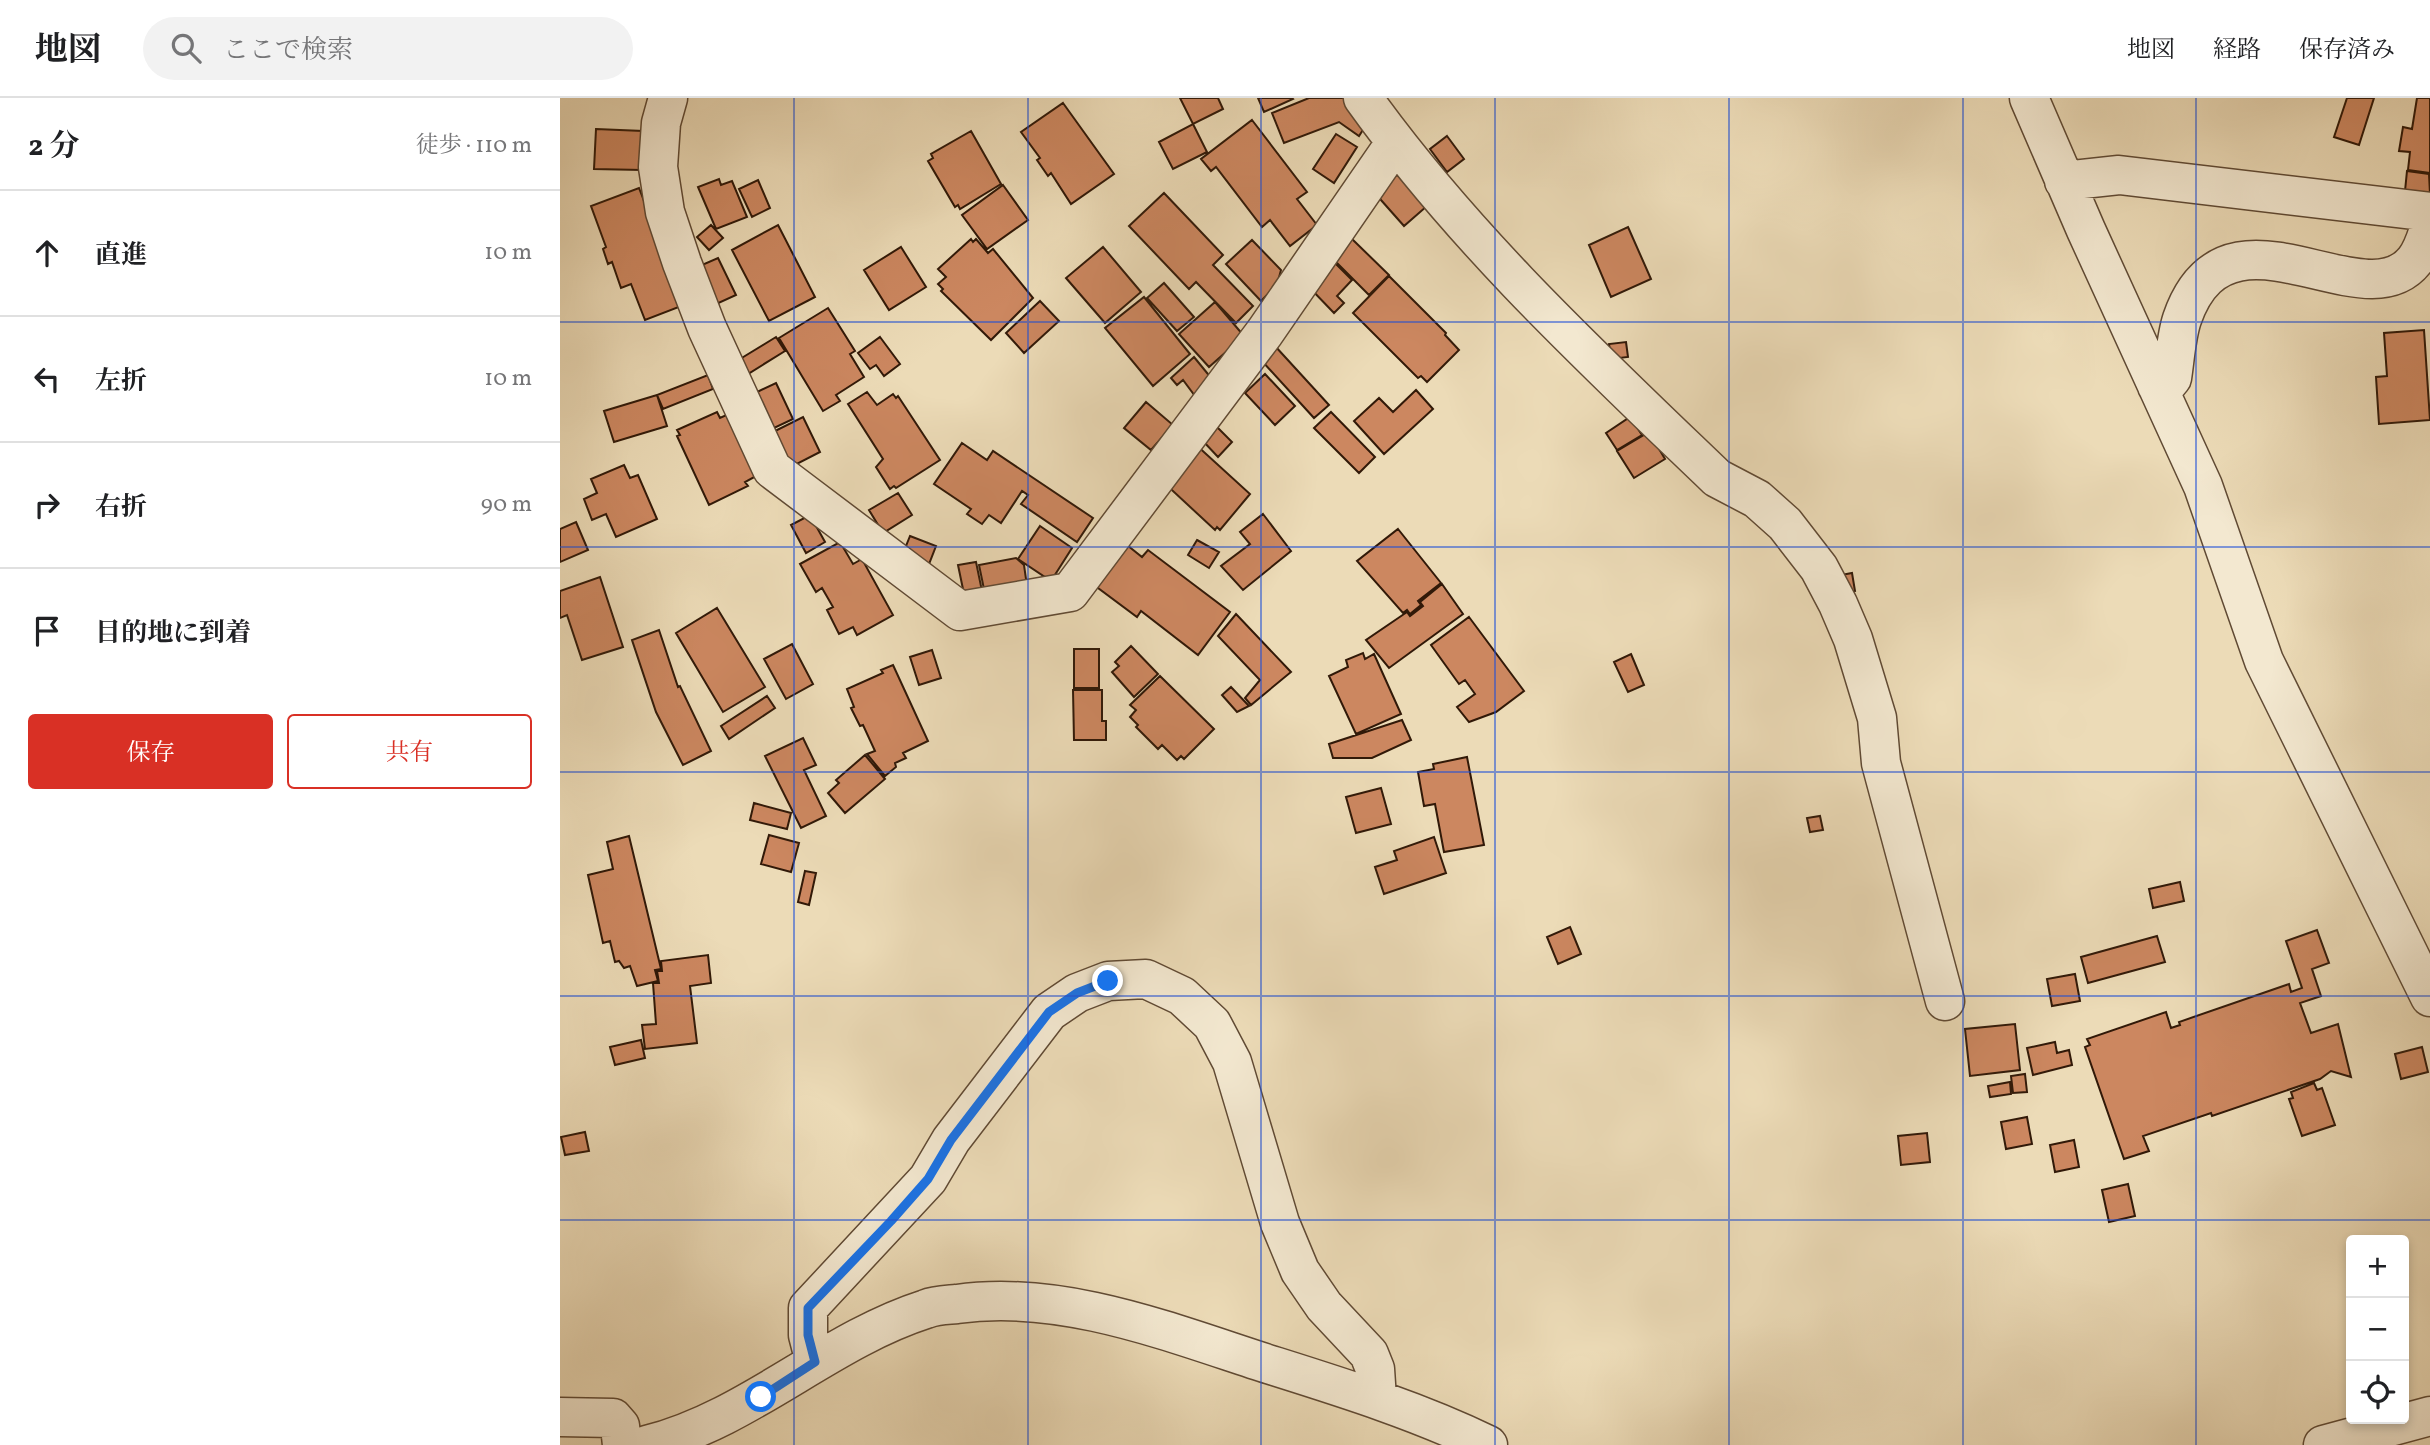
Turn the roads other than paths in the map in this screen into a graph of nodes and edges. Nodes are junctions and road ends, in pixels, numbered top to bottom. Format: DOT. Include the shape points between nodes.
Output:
graph roads {
  1 [pos="668,98"];
  2 [pos="1363,98"];
  3 [pos="2029,98"];
  4 [pos="1395,143"];
  5 [pos="2064,181"];
  6 [pos="2430,212"];
  7 [pos="2430,226"];
  8 [pos="2157,386"];
  9 [pos="2430,997"];
  10 [pos="1945,1001"];
  11 [pos="815,1362"];
  12 [pos="1377,1399"];
  13 [pos="2430,1416"];
  14 [pos="560,1417"];
  15 [pos="622,1445"];
  16 [pos="648,1445"];
  17 [pos="1488,1445"];
  18 [pos="2323,1445"];
  1 -- 4 [label="street" via="658,167 665,212 707,328 772,469 960,611 1070,593 1265,332"];
  2 -- 4 [label="street"];
  3 -- 5 [label="street"];
  4 -- 10 [label="street" via="1509,275 1717,478 1757,499 1785,524 1819,568 1853,639 1877,718 1881,763"];
  5 -- 6 [label="street" via="2119,175"];
  5 -- 8 [label="street"];
  7 -- 8 [label="street" via="2414,262 2383,278 2360,279 2261,259 2222,267 2204,280 2192,298 2181,320 2172,378"];
  8 -- 9 [label="street" via="2203,486 2264,661"];
  11 -- 12 [label="street" via="882,1325 929,1307 985,1300 1107,1315"];
  11 -- 12 [label="street" via="808,1308 928,1179 951,1140 1049,1012 1077,993 1108,981 1146,979 1182,996 1212,1024 1233,1062 1280,1223 1300,1271 1324,1306 1369,1354"];
  11 -- 16 [label="street" via="704,1426"];
  12 -- 17 [label="street"];
  13 -- 18 [label="street"];
  14 -- 15 [label="street" via="613,1418 620,1426"];
}
